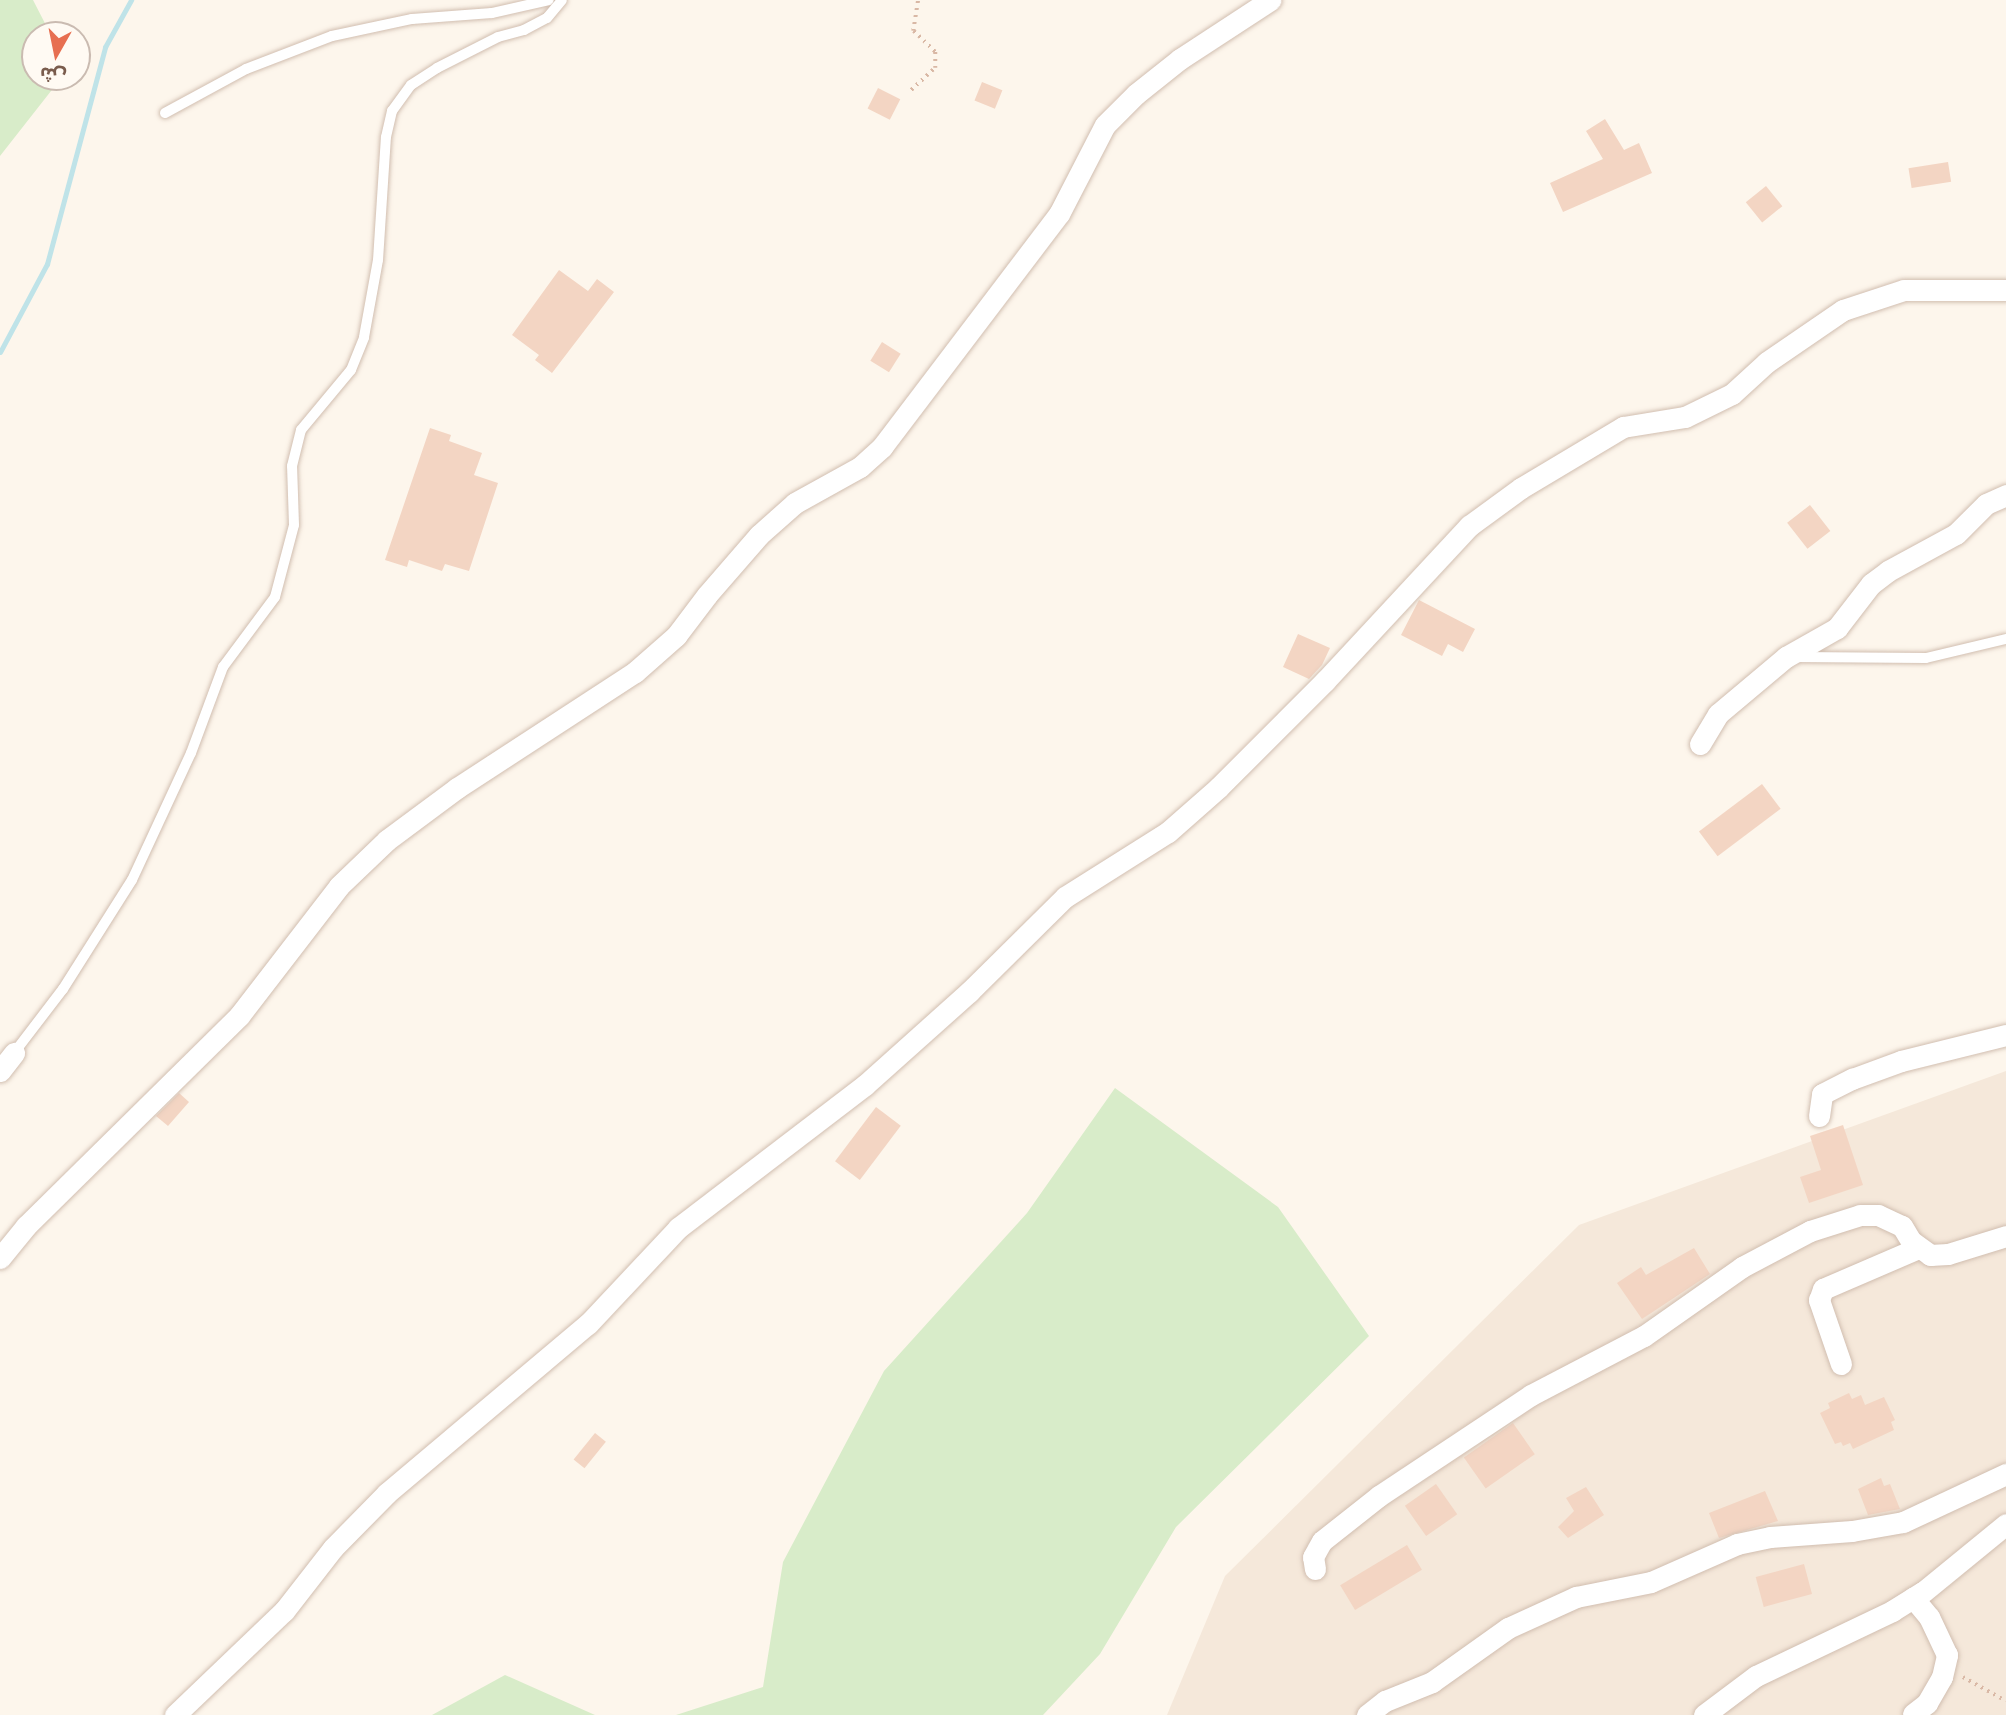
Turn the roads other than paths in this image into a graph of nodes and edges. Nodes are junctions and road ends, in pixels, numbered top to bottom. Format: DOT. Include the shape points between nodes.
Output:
graph roads {
  1 [pos="549,0"];
  2 [pos="562,0"];
  3 [pos="1270,0"];
  4 [pos="165,113"];
  5 [pos="2006,290"];
  6 [pos="2006,495"];
  7 [pos="2006,639"];
  8 [pos="1786,657"];
  9 [pos="1700,744"];
  10 [pos="2006,1035"];
  11 [pos="7,1054"];
  12 [pos="0,1070"];
  13 [pos="1819,1116"];
  14 [pos="2006,1236"];
  15 [pos="1918,1248"];
  16 [pos="0,1258"];
  17 [pos="1841,1364"];
  18 [pos="2006,1474"];
  19 [pos="2006,1524"];
  20 [pos="1315,1569"];
  21 [pos="1913,1598"];
  22 [pos="1913,1714"];
  23 [pos="175,1715"];
  24 [pos="1367,1715"];
  25 [pos="1704,1715"];
  1 -- 4 [label="lane" via="492,13 412,19 332,36 246,69"];
  2 -- 11 [label="lane" via="547,18 437,68 411,85 392,111 386,137 378,260 364,337 351,370 301,430 292,466 294,524 275,597 223,667 191,753 132,880 63,989"];
  3 -- 16 [label="street" via="1180,59 1105,125 1059,214 882,447 860,467 794,503 759,535 676,636 635,672 457,788 387,840 339,886 239,1016 26,1226"];
  5 -- 23 [label="street" via="1904,290 1843,310 1767,362 1732,394 1685,417 1623,427 1521,488 1469,526 1219,787 1168,832 1065,897 866,1085 678,1228 588,1324 387,1493 333,1548 284,1611"];
  6 -- 8 [label="street" via="1986,504 1956,534 1888,571 1871,584 1836,628"];
  7 -- 8 [label="lane" via="1926,659"];
  8 -- 9 [label="street" via="1718,714"];
  10 -- 13 [label="street" via="1901,1061 1852,1079 1822,1094"];
  11 -- 12 [label="street"];
  14 -- 15 [label="street" via="1948,1254 1930,1255"];
  15 -- 17 [label="street" via="1822,1289 1819,1300"];
  15 -- 20 [label="street" via="1893,1219 1860,1215 1810,1231 1742,1267 1644,1336 1531,1395 1379,1496 1322,1541 1313,1557"];
  18 -- 24 [label="street" via="1903,1522 1748,1542 1651,1582 1577,1597 1508,1628 1432,1682 1385,1701"];
  19 -- 21 [label="street"];
  21 -- 22 [label="street" via="1929,1617 1947,1655 1942,1677 1927,1703"];
  21 -- 25 [label="street" via="1756,1676"];
}
